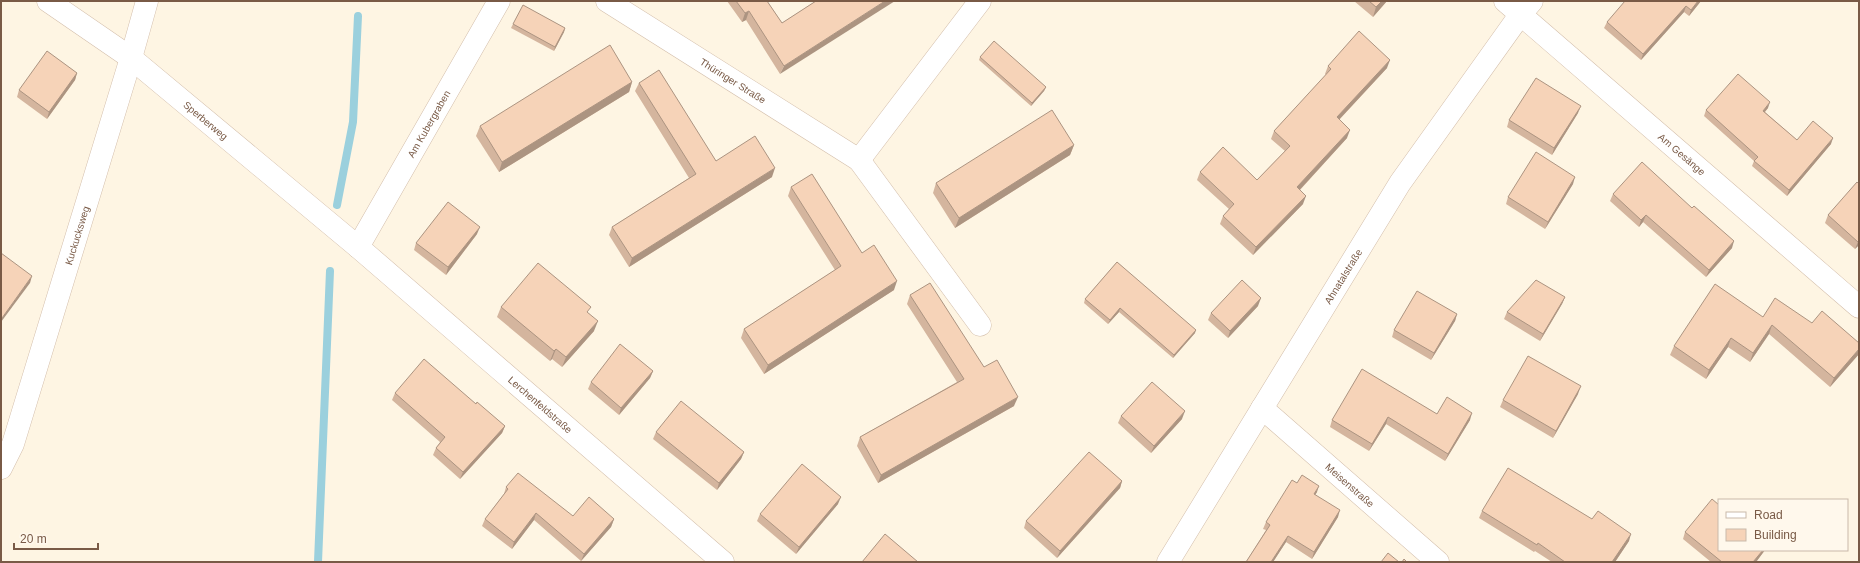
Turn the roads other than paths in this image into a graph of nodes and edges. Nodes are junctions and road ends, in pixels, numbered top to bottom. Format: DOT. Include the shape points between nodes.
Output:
graph roads {
  1 [pos="48,1"];
  2 [pos="147,1"];
  3 [pos="499,1"];
  4 [pos="607,1"];
  5 [pos="980,1"];
  6 [pos="1519,6"];
  7 [pos="131,58"];
  8 [pos="859,160"];
  9 [pos="358,247"];
  10 [pos="1859,307"];
  11 [pos="980,325"];
  12 [pos="1262,408"];
  13 [pos="7,440"];
  14 [pos="1,468"];
  15 [pos="723,562"];
  16 [pos="1168,562"];
  17 [pos="1438,562"];
  1 -- 7 [label="street, Sperberweg"];
  2 -- 7 [label="street, Kuckucksweg"];
  3 -- 9 [label="street, Am Kubergraben"];
  4 -- 8 [label="street, Thüringer Straße"];
  5 -- 8 [label="street"];
  6 -- 10 [label="street, Am Gesänge"];
  6 -- 12 [label="street, Ahnatalstraße" via="1400,183"];
  7 -- 9 [label="street, Sperberweg"];
  7 -- 13 [label="street, Kuckucksweg"];
  8 -- 11 [label="street, Thüringer Straße"];
  9 -- 15 [label="street, Lerchenfeldstraße"];
  12 -- 16 [label="street, Ahnatalstraße"];
  12 -- 17 [label="street, Meisenstraße"];
  13 -- 14 [label="street, Kuckucksweg"];
}
